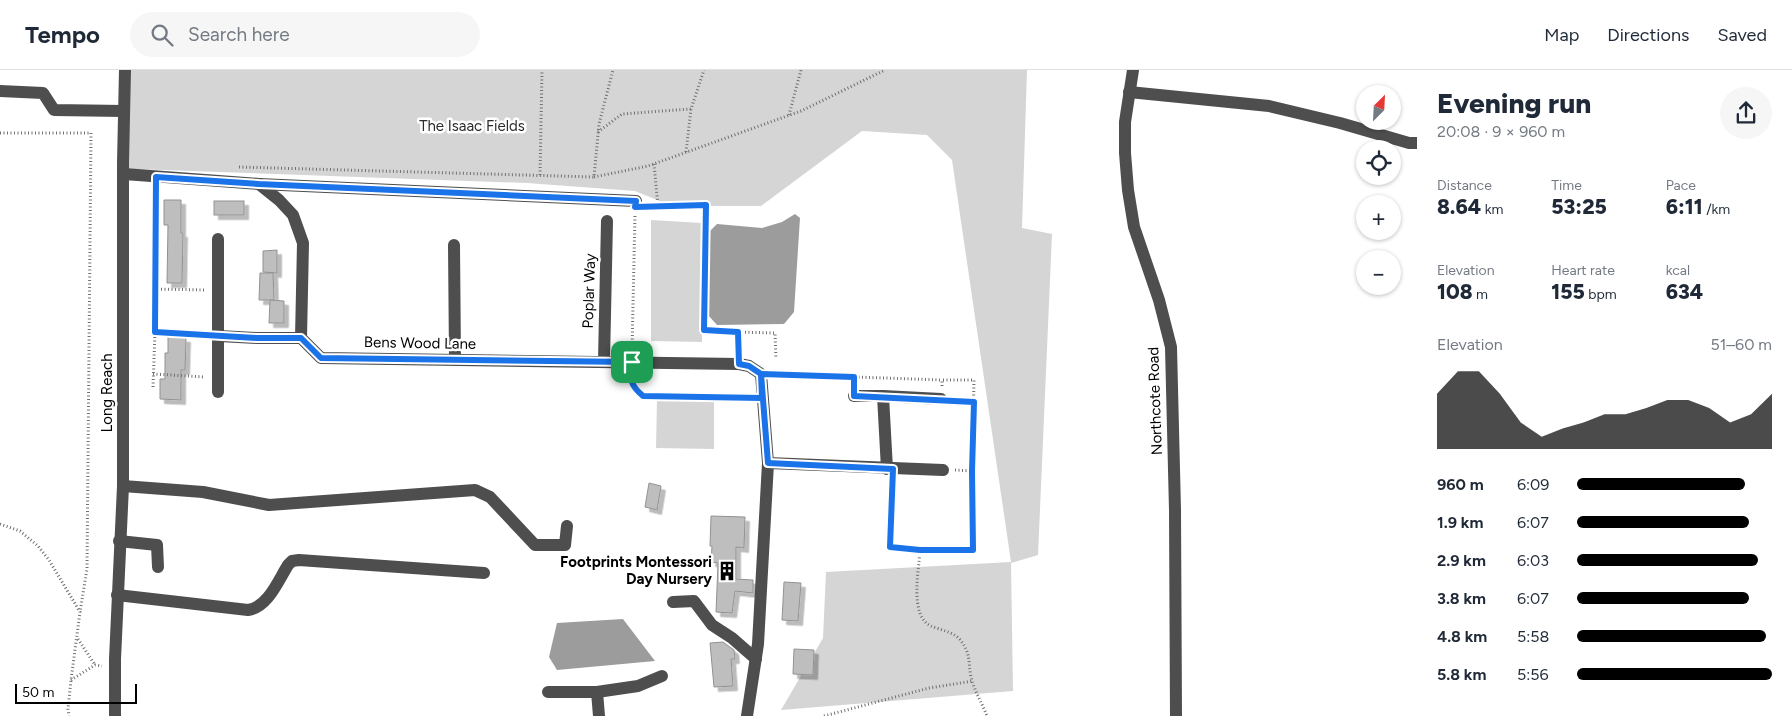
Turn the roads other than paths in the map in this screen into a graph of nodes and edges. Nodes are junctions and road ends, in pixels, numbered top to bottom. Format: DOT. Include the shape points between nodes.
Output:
graph roads {
  1 [pos="125,70"];
  2 [pos="1133,70"];
  3 [pos="0,91"];
  4 [pos="1129,92"];
  5 [pos="124,111"];
  6 [pos="1417,142"];
  7 [pos="124,174"];
  8 [pos="259,184"];
  9 [pos="635,204"];
  10 [pos="607,221"];
  11 [pos="218,239"];
  12 [pos="454,245"];
  13 [pos="219,336"];
  14 [pos="301,338"];
  15 [pos="455,359"];
  16 [pos="604,361"];
  17 [pos="218,392"];
  18 [pos="854,396"];
  19 [pos="882,396"];
  20 [pos="941,399"];
  21 [pos="768,463"];
  22 [pos="890,469"];
  23 [pos="942,470"];
  24 [pos="123,486"];
  25 [pos="567,526"];
  26 [pos="119,541"];
  27 [pos="158,567"];
  28 [pos="484,573"];
  29 [pos="118,595"];
  30 [pos="673,602"];
  31 [pos="756,658"];
  32 [pos="662,676"];
  33 [pos="548,692"];
  34 [pos="597,692"];
  35 [pos="115,716"];
  36 [pos="599,716"];
  37 [pos="747,716"];
  38 [pos="1176,716"];
  1 -- 5 [label="street, Long Reach"];
  2 -- 4 [label="street, Northcote Road"];
  3 -- 5 [label="street" via="43,93 54,110"];
  4 -- 6 [label="street" via="1269,106"];
  4 -- 38 [label="street, Northcote Road" via="1125,153 1134,227 1171,347"];
  5 -- 7 [label="street, Long Reach"];
  7 -- 8 [label="street"];
  7 -- 24 [label="street, Long Reach"];
  8 -- 9 [label="street"];
  8 -- 14 [label="street" via="293,216 303,243"];
  10 -- 16 [label="street, Poplar Way"];
  11 -- 13 [label="street"];
  12 -- 15 [label="street"];
  13 -- 14 [label="street"];
  13 -- 17 [label="street"];
  14 -- 15 [label="street, Bens Wood Lane" via="321,358"];
  15 -- 16 [label="street, Bens Wood Lane"];
  16 -- 21 [label="street, Bens Wood Lane" via="749,366 761,374"];
  18 -- 19 [label="street"];
  19 -- 20 [label="street"];
  19 -- 22 [label="street"];
  21 -- 22 [label="street"];
  21 -- 31 [label="street"];
  22 -- 23 [label="street"];
  24 -- 25 [label="street" via="203,492 270,505 475,490 490,497 535,545 565,544"];
  24 -- 26 [label="street, Long Reach"];
  26 -- 27 [label="street" via="158,545"];
  26 -- 29 [label="street, Long Reach"];
  28 -- 29 [label="street" via="299,560 288,565 263,604 256,609"];
  29 -- 35 [label="street, Long Reach"];
  30 -- 31 [label="street" via="694,601 712,624"];
  31 -- 37 [label="street"];
  32 -- 34 [label="street" via="638,686"];
  33 -- 34 [label="street"];
  34 -- 36 [label="street"];
}
